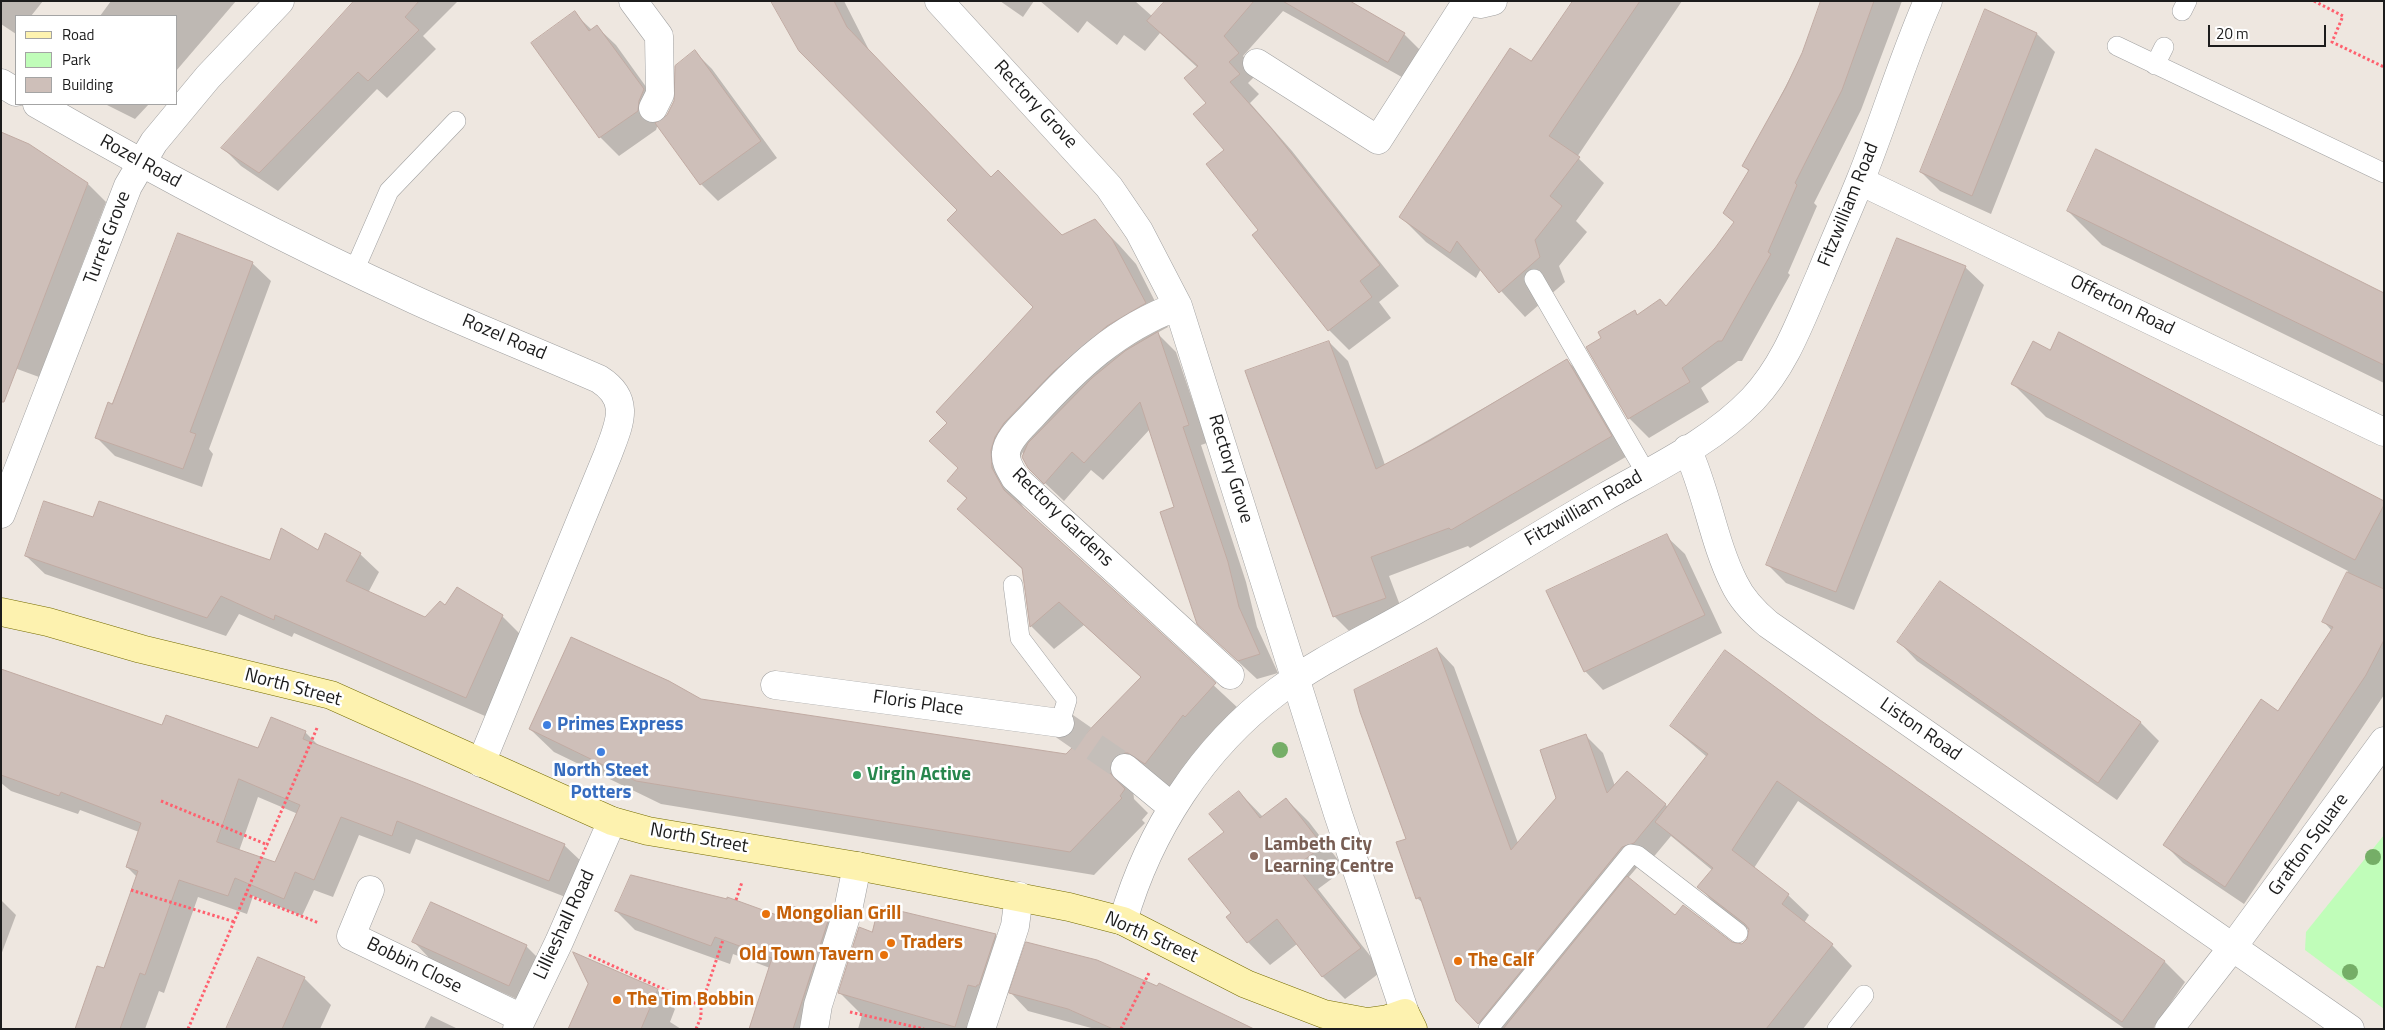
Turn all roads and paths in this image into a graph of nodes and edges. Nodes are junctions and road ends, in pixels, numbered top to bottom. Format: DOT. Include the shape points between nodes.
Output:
graph roads {
  1 [pos="280,1"];
  2 [pos="633,1"];
  3 [pos="939,1"];
  4 [pos="1467,1"];
  5 [pos="1493,1"];
  6 [pos="1928,1"];
  7 [pos="2314,1"];
  8 [pos="2117,46"];
  9 [pos="2164,47"];
  10 [pos="1257,63"];
  11 [pos="2155,65"];
  12 [pos="2384,67"];
  13 [pos="1,83"];
  14 [pos="15,91"];
  15 [pos="39,105"];
  16 [pos="653,108"];
  17 [pos="456,122"];
  18 [pos="141,163"];
  19 [pos="2384,173"];
  20 [pos="1860,181"];
  21 [pos="354,271"];
  22 [pos="1534,279"];
  23 [pos="1178,306"];
  24 [pos="2384,432"];
  25 [pos="1687,449"];
  26 [pos="1646,473"];
  27 [pos="1,514"];
  28 [pos="1013,585"];
  29 [pos="1,612"];
  30 [pos="1230,675"];
  31 [pos="1296,679"];
  32 [pos="776,685"];
  33 [pos="331,695"];
  34 [pos="1060,723"];
  35 [pos="2384,741"];
  36 [pos="481,763"];
  37 [pos="1125,768"];
  38 [pos="161,801"];
  39 [pos="1172,807"];
  40 [pos="612,821"];
  41 [pos="268,845"];
  42 [pos="857,866"];
  43 [pos="131,890"];
  44 [pos="370,890"];
  45 [pos="245,894"];
  46 [pos="1019,896"];
  47 [pos="1123,921"];
  48 [pos="235,922"];
  49 [pos="1738,933"];
  50 [pos="351,936"];
  51 [pos="723,940"];
  52 [pos="1162,940"];
  53 [pos="559,942"];
  54 [pos="2232,948"];
  55 [pos="1864,995"];
  56 [pos="701,1006"];
  57 [pos="1406,1015"];
  58 [pos="816,1017"];
  59 [pos="520,1024"];
  60 [pos="188,1029"];
  61 [pos="696,1029"];
  62 [pos="924,1029"];
  63 [pos="981,1029"];
  64 [pos="1121,1029"];
  65 [pos="1488,1029"];
  66 [pos="1838,1029"];
  67 [pos="2169,1029"];
  68 [pos="2350,1029"];
  1 -- 18 [label="street, Turret Grove" via="208,76 154,142"];
  2 -- 16 [label="street" via="659,36 660,94"];
  3 -- 23 [label="street, Rectory Grove" via="1109,186 1139,231"];
  4 -- 5 [label="street" via="1480,4"];
  4 -- 10 [label="street" via="1378,140"];
  6 -- 20 [label="street, Fitzwilliam Road"];
  7 -- 12 [label="path" via="2342,16 2332,42"];
  8 -- 11 [label="lane"];
  9 -- 11 [label="lane"];
  11 -- 19 [label="lane"];
  13 -- 14 [label="street"];
  15 -- 18 [label="street, Rozel Road"];
  17 -- 21 [label="lane" via="390,191"];
  18 -- 21 [label="street, Rozel Road"];
  18 -- 27 [label="street, Turret Grove" via="128,186"];
  20 -- 24 [label="street, Offerton Road"];
  20 -- 25 [label="street, Fitzwilliam Road" via="1792,342 1768,381 1740,412"];
  21 -- 36 [label="street, Rozel Road" via="599,379 610,386 619,400 620,421 608,454"];
  22 -- 26 [label="lane"];
  23 -- 30 [label="street, Rectory Gardens" via="1154,315 1102,346 1071,373 1016,434 1006,451 1006,463 1015,478"];
  23 -- 31 [label="street, Rectory Grove"];
  25 -- 26 [label="street, Fitzwilliam Road"];
  25 -- 54 [label="street, Liston Road" via="1697,470 1733,583 1754,612"];
  26 -- 31 [label="street, Fitzwilliam Road"];
  28 -- 34 [label="lane" via="1020,638 1067,700"];
  29 -- 33 [label="main road, North Street"];
  31 -- 39 [label="street, Fitzwilliam Road" via="1234,730 1188,782"];
  31 -- 57 [label="street, Rectory Grove"];
  32 -- 34 [label="street, Floris Place"];
  33 -- 36 [label="main road, North Street"];
  33 -- 41 [label="path"];
  35 -- 54 [label="street, Grafton Square"];
  36 -- 40 [label="main road, North Street"];
  37 -- 39 [label="street"];
  38 -- 41 [label="path"];
  39 -- 47 [label="street, Fitzwilliam Road" via="1146,858"];
  40 -- 42 [label="main road, North Street" via="648,831"];
  40 -- 53 [label="street, Lillieshall Road"];
  41 -- 45 [label="path"];
  42 -- 46 [label="main road, North Street"];
  42 -- 58 [label="street" via="848,910"];
  43 -- 48 [label="path"];
  44 -- 50 [label="street, Bobbin Close"];
  45 -- 48 [label="path"];
  45 -- 50 [label="path"];
  46 -- 47 [label="main road, North Street"];
  46 -- 63 [label="street" via="1015,926"];
  47 -- 52 [label="main road, North Street"];
  48 -- 60 [label="path"];
  49 -- 65 [label="lane" via="1637,855 1631,854"];
  50 -- 59 [label="street, Bobbin Close"];
  51 -- 56 [label="path"];
  52 -- 57 [label="main road, North Street" via="1246,984 1332,1016 1367,1022"];
  52 -- 64 [label="path" via="1152,968"];
  53 -- 56 [label="path"];
  53 -- 59 [label="street, Lillieshall Road"];
  54 -- 67 [label="street, Grafton Square"];
  54 -- 68 [label="street"];
  55 -- 66 [label="lane"];
  56 -- 61 [label="path" via="701,1018"];
  58 -- 62 [label="path"];
}
